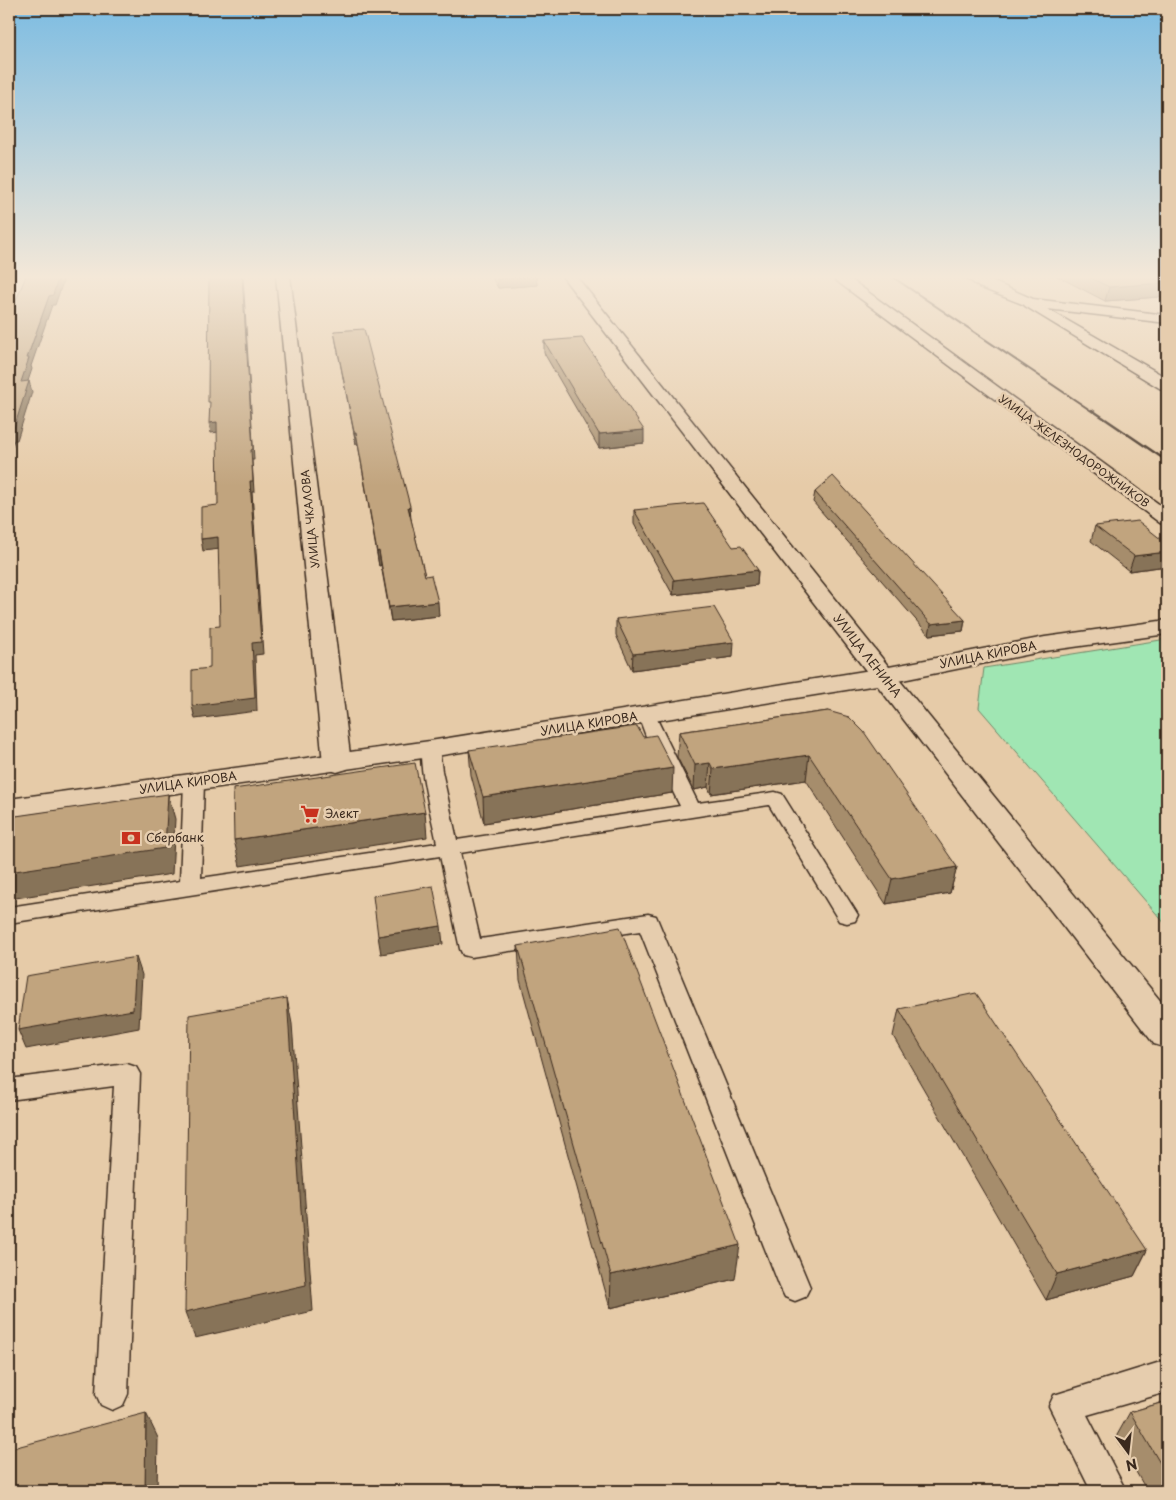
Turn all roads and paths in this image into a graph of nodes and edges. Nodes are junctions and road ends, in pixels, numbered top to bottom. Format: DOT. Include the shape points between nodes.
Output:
graph roads {
  1 [pos="291,346"];
  2 [pos="624,346"];
  3 [pos="932,346"];
  4 [pos="1102,346"];
  5 [pos="1167,385"];
  6 [pos="1167,519"];
  7 [pos="1167,628"];
  8 [pos="883,676"];
  9 [pos="647,715"];
  10 [pos="430,749"];
  11 [pos="337,763"];
  12 [pos="194,782"];
  13 [pos="9,808"];
  14 [pos="692,811"];
  15 [pos="449,848"];
  16 [pos="190,888"];
  17 [pos="9,915"];
  18 [pos="847,915"];
  19 [pos="1167,1034"];
  20 [pos="9,1089"];
  21 [pos="794,1287"];
  22 [pos="1167,1376"];
  23 [pos="112,1394"];
  24 [pos="1110,1491"];
  1 -- 11 [label="street, УЛИЦА ЧКАЛОВА"];
  2 -- 8 [label="street, УЛИЦА ЛЕНИНА"];
  3 -- 6 [label="street, УЛИЦА ЖЕЛЕЗНОДОРОЖНИКОВ"];
  4 -- 5 [label="street"];
  7 -- 8 [label="street, УЛИЦА КИРОВА" via="1045,644"];
  8 -- 9 [label="street, УЛИЦА КИРОВА"];
  8 -- 19 [label="street, УЛИЦА ЛЕНИНА"];
  9 -- 10 [label="street, УЛИЦА КИРОВА"];
  9 -- 14 [label="lane"];
  10 -- 11 [label="street, УЛИЦА КИРОВА"];
  10 -- 15 [label="lane"];
  11 -- 12 [label="street, УЛИЦА КИРОВА"];
  12 -- 13 [label="street, УЛИЦА КИРОВА"];
  12 -- 16 [label="lane"];
  14 -- 15 [label="lane"];
  14 -- 18 [label="lane" via="775,798"];
  15 -- 16 [label="lane"];
  15 -- 21 [label="lane" via="471,949 648,922"];
  16 -- 17 [label="lane"];
  20 -- 23 [label="lane" via="127,1074"];
  22 -- 24 [label="lane" via="1064,1406"];
}
